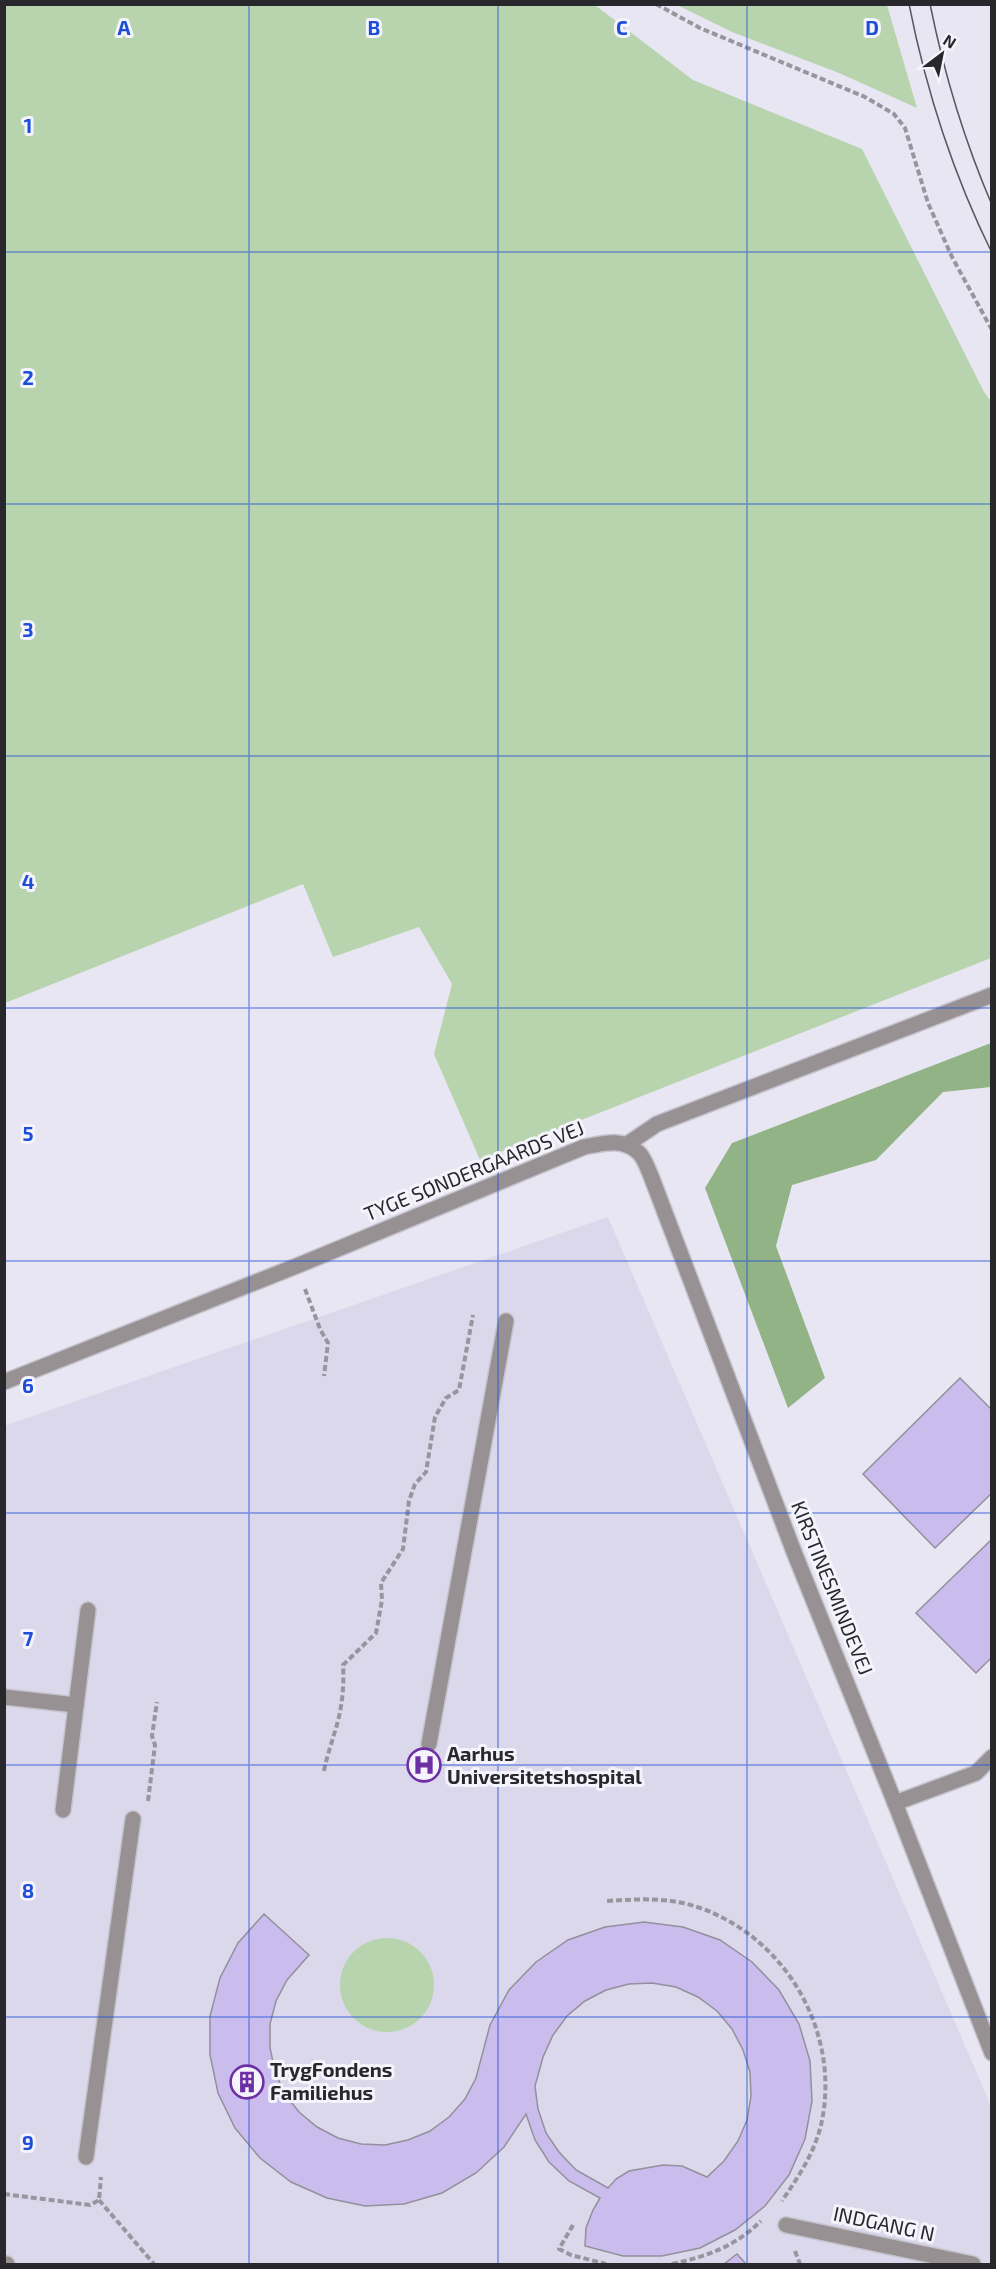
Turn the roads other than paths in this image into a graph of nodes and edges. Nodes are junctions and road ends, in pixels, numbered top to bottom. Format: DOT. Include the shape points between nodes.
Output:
graph roads {
  1 [pos="992,995"];
  2 [pos="626,1145"];
  3 [pos="506,1321"];
  4 [pos="4,1382"];
  5 [pos="88,1610"];
  6 [pos="4,1697"];
  7 [pos="76,1706"];
  8 [pos="429,1744"];
  9 [pos="992,1757"];
  10 [pos="895,1803"];
  11 [pos="63,1810"];
  12 [pos="133,1819"];
  13 [pos="992,2053"];
  14 [pos="86,2157"];
  15 [pos="786,2225"];
  16 [pos="973,2265"];
  1 -- 2 [label="street" via="657,1124"];
  2 -- 4 [label="street, TYGE SØNDERGAARDS VEJ" via="611,1141 584,1147"];
  2 -- 10 [label="street, KIRSTINESMINDEVEJ" via="640,1154 651,1176 794,1552"];
  3 -- 8 [label="street"];
  5 -- 7 [label="street"];
  6 -- 7 [label="street"];
  7 -- 11 [label="street"];
  9 -- 10 [label="street" via="976,1773"];
  10 -- 13 [label="street, KIRSTINESMINDEVEJ"];
  12 -- 14 [label="street"];
  15 -- 16 [label="street, INDGANG N"];
}
